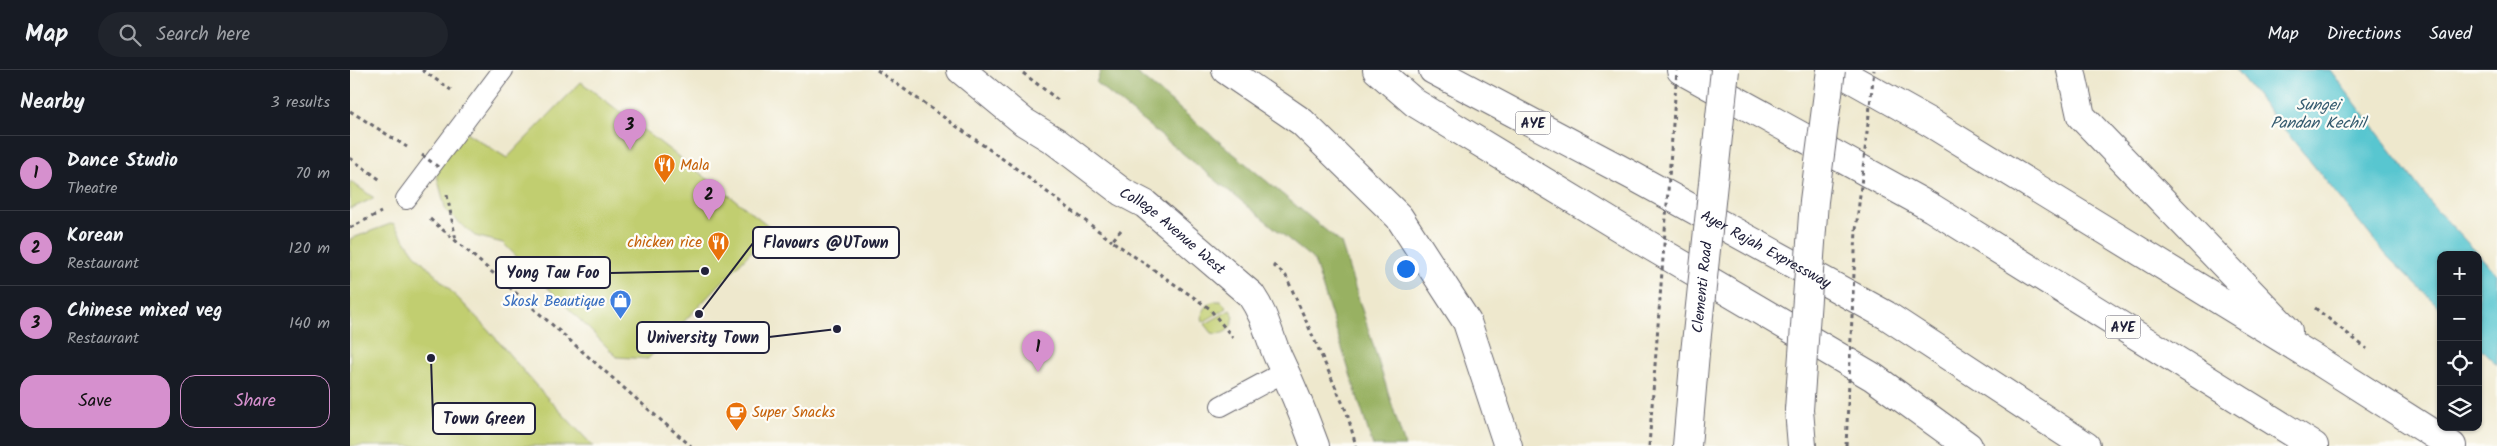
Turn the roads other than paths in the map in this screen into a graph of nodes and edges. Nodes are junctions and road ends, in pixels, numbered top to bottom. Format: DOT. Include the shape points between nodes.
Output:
graph roads {
  1 [pos="503,70"];
  2 [pos="961,70"];
  3 [pos="1226,70"];
  4 [pos="1377,70"];
  5 [pos="1433,70"];
  6 [pos="1679,70"];
  7 [pos="1725,70"];
  8 [pos="1831,70"];
  9 [pos="1836,70"];
  10 [pos="2071,70"];
  11 [pos="406,200"];
  12 [pos="2317,360"];
  13 [pos="1275,377"];
  14 [pos="1221,406"];
  15 [pos="1799,410"];
  16 [pos="1315,446"];
  17 [pos="1508,446"];
  18 [pos="1688,446"];
  19 [pos="1796,446"];
  20 [pos="1802,446"];
  21 [pos="1968,446"];
  22 [pos="2086,446"];
  23 [pos="2314,446"];
  24 [pos="2452,446"];
  1 -- 11 [label="lane"];
  2 -- 13 [label="main road, College Avenue West" via="1024,122 1055,141 1122,192 1145,204 1250,294 1263,312 1278,357"];
  3 -- 17 [label="main road" via="1302,122 1399,217 1467,322"];
  4 -- 21 [label="main road" via="1416,103 1874,377"];
  5 -- 22 [label="main road, Ayer Rajah Expressway / AYE" via="1886,315"];
  6 -- 23 [label="main road, AYE" via="1932,208"];
  7 -- 18 [label="main road, Clementi Road, bridge"];
  8 -- 15 [label="main road, bridge" via="1814,201"];
  9 -- 12 [label="main road" via="1929,122"];
  10 -- 12 [label="main road" via="2081,116"];
  12 -- 24 [label="main road"];
  13 -- 14 [label="lane"];
  13 -- 16 [label="main road, College Avenue West"];
  15 -- 19 [label="main road"];
  15 -- 20 [label="main road"];
}
